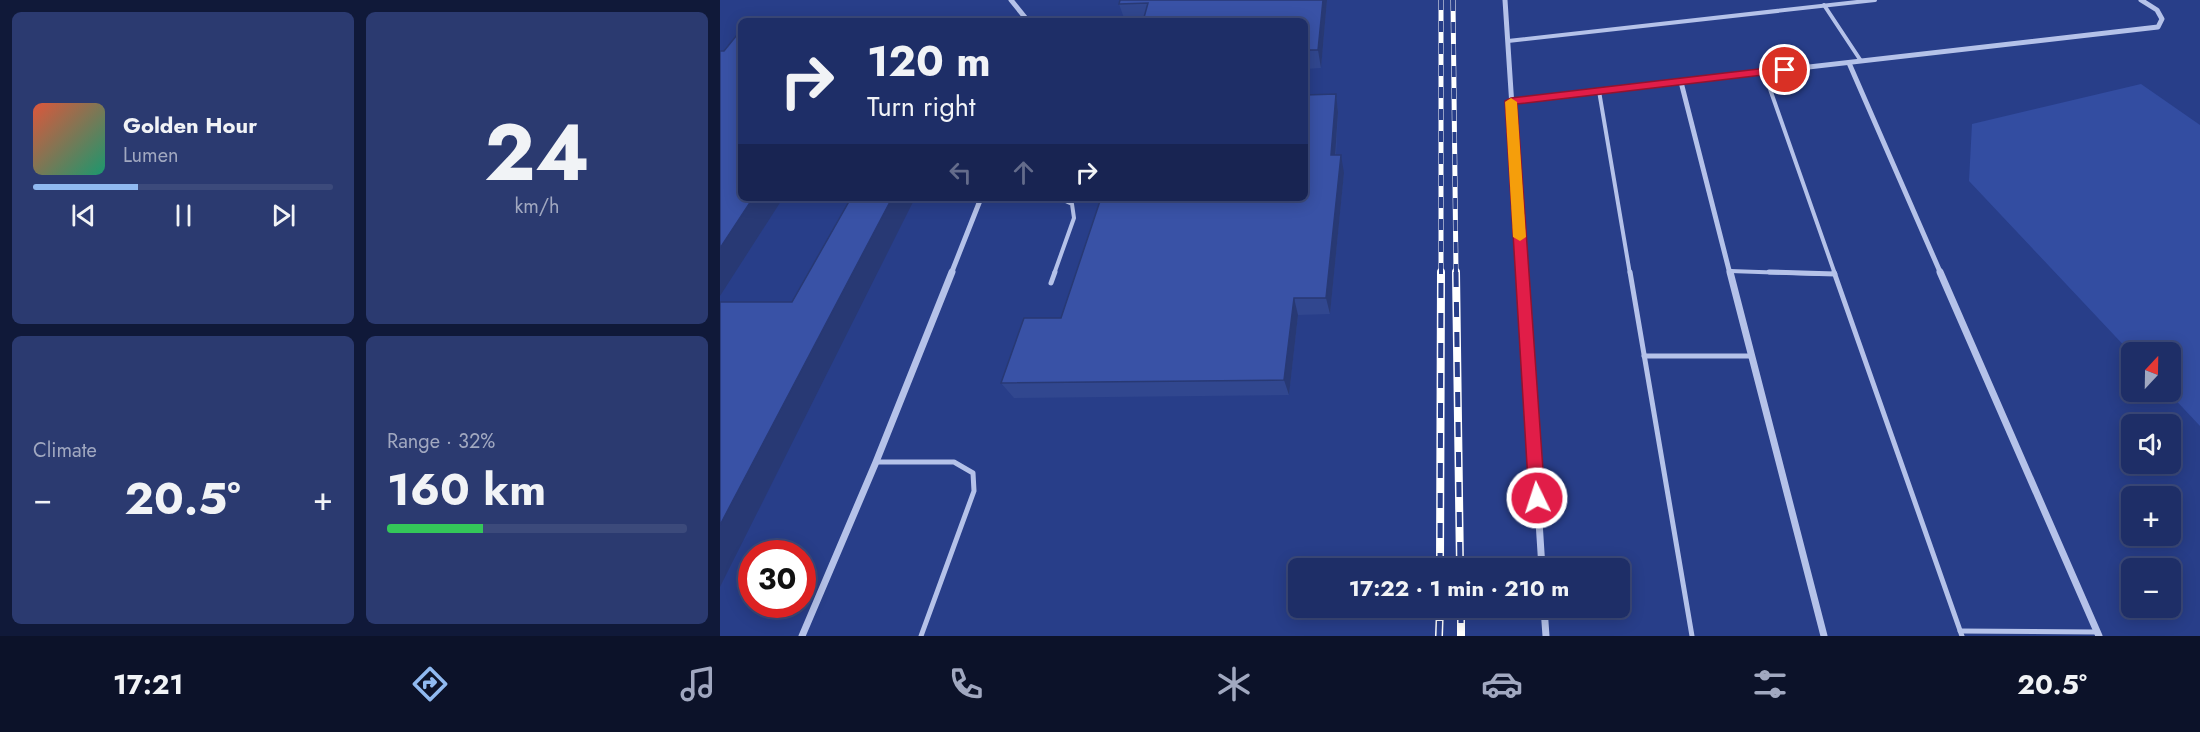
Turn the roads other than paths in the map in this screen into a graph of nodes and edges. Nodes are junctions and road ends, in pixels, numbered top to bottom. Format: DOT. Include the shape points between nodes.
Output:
graph roads {
  1 [pos="1011,0"];
  2 [pos="1506,0"];
  3 [pos="1875,0"];
  4 [pos="2141,0"];
  5 [pos="1824,5"];
  6 [pos="1026,18"];
  7 [pos="1508,41"];
  8 [pos="1861,61"];
  9 [pos="1849,63"];
  10 [pos="1764,72"];
  11 [pos="1681,82"];
  12 [pos="1599,92"];
  13 [pos="1511,101"];
  14 [pos="980,201"];
  15 [pos="1066,201"];
  16 [pos="1730,271"];
  17 [pos="1835,274"];
  18 [pos="1052,283"];
  19 [pos="1644,356"];
  20 [pos="1752,356"];
  21 [pos="876,462"];
  22 [pos="1541,558"];
  23 [pos="1545,618"];
  24 [pos="1961,633"];
  25 [pos="2098,634"];
  26 [pos="802,636"];
  27 [pos="921,636"];
  28 [pos="1546,636"];
  29 [pos="1692,636"];
  30 [pos="1824,636"];
  1 -- 6 [label="street"];
  2 -- 7 [label="street"];
  3 -- 5 [label="lane"];
  4 -- 8 [label="street" via="2157,10 2162,19 2158,27"];
  5 -- 7 [label="lane"];
  5 -- 8 [label="lane"];
  7 -- 13 [label="street"];
  8 -- 9 [label="street"];
  9 -- 10 [label="street"];
  9 -- 25 [label="street"];
  10 -- 11 [label="street"];
  10 -- 17 [label="lane"];
  11 -- 12 [label="street"];
  11 -- 16 [label="street"];
  12 -- 13 [label="street"];
  12 -- 19 [label="lane"];
  13 -- 22 [label="street"];
  14 -- 21 [label="street"];
  15 -- 18 [label="lane" via="1072,204 1074,218"];
  16 -- 17 [label="lane"];
  16 -- 20 [label="street"];
  17 -- 24 [label="lane"];
  19 -- 20 [label="lane"];
  19 -- 29 [label="lane"];
  20 -- 30 [label="street"];
  21 -- 26 [label="street"];
  21 -- 27 [label="lane" via="954,462 973,473 974,491"];
  23 -- 28 [label="street"];
  24 -- 25 [label="lane"];
}
